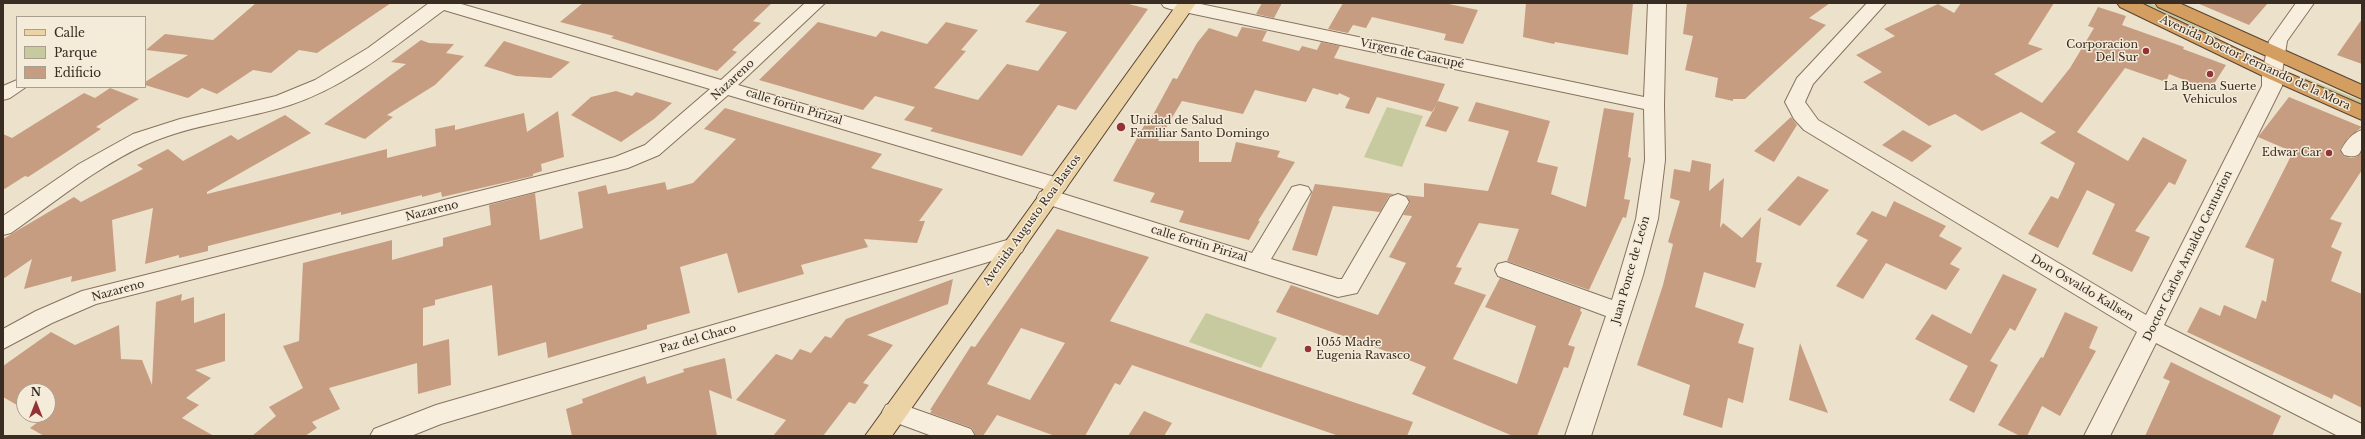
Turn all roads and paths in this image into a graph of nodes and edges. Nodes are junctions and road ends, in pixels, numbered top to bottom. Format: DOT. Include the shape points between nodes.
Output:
graph roads {
  1 [pos="441,3"];
  2 [pos="816,3"];
  3 [pos="1657,3"];
  4 [pos="1877,3"];
  5 [pos="2126,3"];
  6 [pos="2164,3"];
  7 [pos="2305,3"];
  8 [pos="1180,4"];
  9 [pos="2274,64"];
  10 [pos="16,87"];
  11 [pos="726,87"];
  12 [pos="2362,93"];
  13 [pos="3,94"];
  14 [pos="1654,105"];
  15 [pos="2362,113"];
  16 [pos="1053,191"];
  17 [pos="1300,192"];
  18 [pos="1398,202"];
  19 [pos="3,227"];
  20 [pos="1014,246"];
  21 [pos="1258,262"];
  22 [pos="1506,270"];
  23 [pos="1620,312"];
  24 [pos="2152,330"];
  25 [pos="3,340"];
  26 [pos="895,412"];
  27 [pos="383,436"];
  28 [pos="878,436"];
  29 [pos="962,436"];
  30 [pos="1578,436"];
  31 [pos="2097,436"];
  32 [pos="2362,436"];
  1 -- 11 [label="street, calle fortin Pirizal"];
  1 -- 19 [label="street" via="358,64 333,78 303,93 266,105 140,139 97,163"];
  2 -- 11 [label="street, Nazareno"];
  3 -- 14 [label="street, Juan Ponce de León"];
  4 -- 24 [label="street, Don Osvaldo Kallsen" via="1804,82 1795,102 1801,114 1811,125"];
  5 -- 9 [label="highway, Avenida Doctor Fernando de la Mora"];
  6 -- 9 [label="highway, Avenida Doctor Fernando de la Mora"];
  7 -- 9 [label="street, Doctor Carlos Arnaldo Centurion" via="2278,41"];
  8 -- 14 [label="street, Virgen de Caacupé"];
  8 -- 16 [label="main road, Avenida Augusto Roa Bastos"];
  9 -- 12 [label="highway, Avenida Doctor Fernando de la Mora"];
  9 -- 15 [label="highway, Avenida Doctor Fernando de la Mora"];
  9 -- 24 [label="street, Doctor Carlos Arnaldo Centurion" via="2272,86"];
  10 -- 13 [label="street"];
  11 -- 16 [label="street, calle fortin Pirizal"];
  11 -- 25 [label="street, Nazareno" via="652,150 621,163 90,297 44,317"];
  14 -- 23 [label="street, Juan Ponce de León" via="1655,160 1647,219"];
  16 -- 20 [label="main road, Avenida Augusto Roa Bastos"];
  16 -- 21 [label="street, calle fortin Pirizal"];
  17 -- 21 [label="street"];
  18 -- 21 [label="street, calle fortin Pirizal" via="1349,287 1338,288"];
  20 -- 26 [label="main road, Avenida Augusto Roa Bastos"];
  20 -- 27 [label="street, Paz del Chaco" via="444,413"];
  22 -- 23 [label="street"];
  23 -- 30 [label="street, Juan Ponce de León"];
  24 -- 31 [label="street, Doctor Carlos Arnaldo Centurion"];
  24 -- 32 [label="street, Don Osvaldo Kallsen"];
  26 -- 28 [label="main road, Avenida Augusto Roa Bastos"];
  26 -- 29 [label="street"];
}
